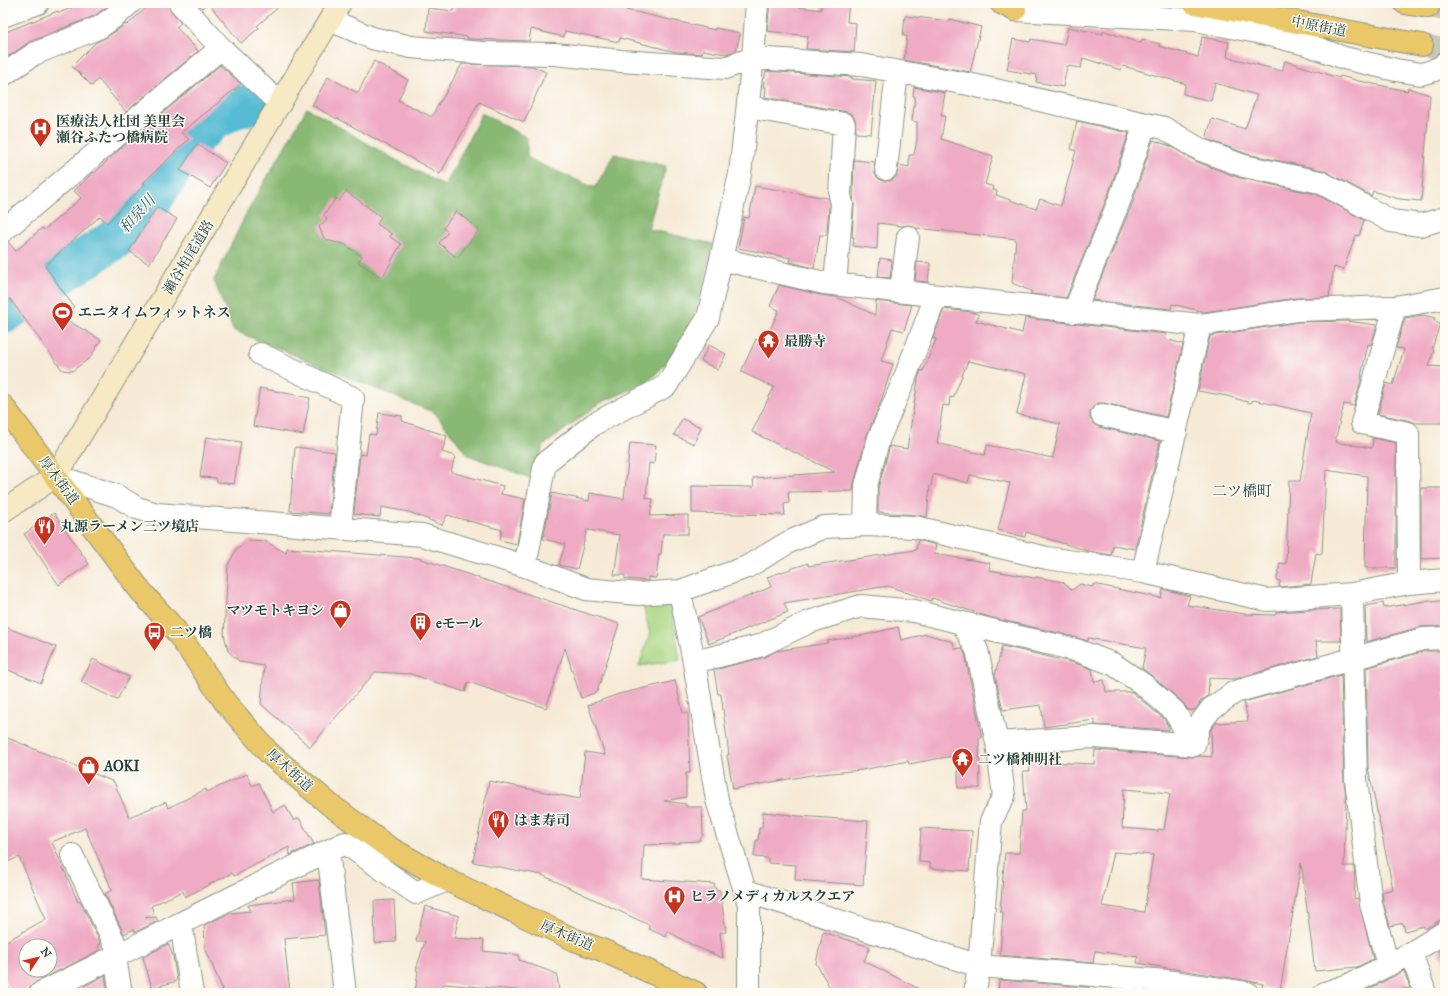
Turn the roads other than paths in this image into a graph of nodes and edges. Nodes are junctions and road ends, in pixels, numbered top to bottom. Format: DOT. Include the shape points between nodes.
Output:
graph roads {
  1 [pos="38,3"];
  2 [pos="130,3"];
  3 [pos="180,3"];
  4 [pos="757,3"];
  5 [pos="1194,3"];
  6 [pos="1405,3"];
  7 [pos="1008,5"];
  8 [pos="1428,7"];
  9 [pos="335,12"];
  10 [pos="3,16"];
  11 [pos="1422,45"];
  12 [pos="221,48"];
  13 [pos="753,58"];
  14 [pos="1445,63"];
  15 [pos="897,72"];
  16 [pos="3,75"];
  17 [pos="280,104"];
  18 [pos="748,107"];
  19 [pos="1145,124"];
  20 [pos="886,169"];
  21 [pos="1445,218"];
  22 [pos="3,231"];
  23 [pos="908,237"];
  24 [pos="721,259"];
  25 [pos="835,284"];
  26 [pos="901,291"];
  27 [pos="936,296"];
  28 [pos="1445,298"];
  29 [pos="1395,307"];
  30 [pos="1074,312"];
  31 [pos="1200,325"];
  32 [pos="260,354"];
  33 [pos="3,406"];
  34 [pos="1102,415"];
  35 [pos="1176,432"];
  36 [pos="56,476"];
  37 [pos="3,511"];
  38 [pos="865,525"];
  39 [pos="340,528"];
  40 [pos="525,566"];
  41 [pos="1143,572"];
  42 [pos="1445,580"];
  43 [pos="1409,583"];
  44 [pos="680,590"];
  45 [pos="1352,594"];
  46 [pos="962,623"];
  47 [pos="1445,638"];
  48 [pos="1354,658"];
  49 [pos="694,662"];
  50 [pos="997,744"];
  51 [pos="1194,745"];
  52 [pos="328,851"];
  53 [pos="72,855"];
  54 [pos="447,880"];
  55 [pos="746,891"];
  56 [pos="181,924"];
  57 [pos="1445,932"];
  58 [pos="1411,953"];
  59 [pos="117,956"];
  60 [pos="1388,965"];
  61 [pos="979,966"];
  62 [pos="1209,990"];
  63 [pos="41,993"];
  64 [pos="121,993"];
  65 [pos="192,993"];
  66 [pos="345,993"];
  67 [pos="696,993"];
  68 [pos="749,993"];
  69 [pos="975,993"];
  70 [pos="1247,993"];
  71 [pos="1326,993"];
  72 [pos="1425,993"];
  1 -- 10 [label="street"];
  2 -- 16 [label="street" via="100,26 34,54"];
  3 -- 12 [label="street"];
  4 -- 13 [label="street"];
  5 -- 11 [label="main road, 中原街道"];
  6 -- 8 [label="main road"];
  7 -- 14 [label="street" via="1195,20 1257,32 1306,44 1344,58 1421,74"];
  9 -- 13 [label="street" via="372,38 411,47 483,53 555,54 725,68"];
  9 -- 17 [label="main road, 瀬谷柏尾道路"];
  12 -- 17 [label="street"];
  12 -- 22 [label="street"];
  13 -- 15 [label="street" via="861,65"];
  13 -- 18 [label="street"];
  15 -- 19 [label="street" via="968,84"];
  15 -- 20 [label="street"];
  17 -- 36 [label="main road, 瀬谷柏尾道路"];
  18 -- 24 [label="street" via="740,174"];
  18 -- 25 [label="street" via="844,124 840,195 842,204"];
  19 -- 21 [label="street" via="1164,128 1201,150 1244,166 1320,182 1391,221 1421,225"];
  19 -- 30 [label="street" via="1120,199"];
  23 -- 26 [label="street"];
  24 -- 25 [label="street"];
  24 -- 40 [label="street" via="708,318 666,386 594,424 545,463"];
  25 -- 26 [label="street"];
  26 -- 27 [label="street"];
  27 -- 30 [label="street"];
  27 -- 38 [label="street" via="879,438 866,486"];
  28 -- 29 [label="street"];
  29 -- 31 [label="street" via="1298,310"];
  29 -- 43 [label="street" via="1362,423 1408,433"];
  30 -- 31 [label="street"];
  31 -- 35 [label="street"];
  32 -- 39 [label="street" via="353,398"];
  33 -- 36 [label="main road, 厚木街道"];
  34 -- 35 [label="street"];
  35 -- 41 [label="street"];
  36 -- 37 [label="main road, 瀬谷柏尾道路"];
  36 -- 39 [label="street" via="117,496 137,508 158,514"];
  36 -- 54 [label="main road, 厚木街道" via="139,589 176,631 225,702 269,753 329,804 388,847"];
  38 -- 41 [label="street" via="915,527 1047,558"];
  38 -- 44 [label="street" via="824,527 789,542 747,567"];
  39 -- 40 [label="street" via="422,535"];
  40 -- 44 [label="street" via="586,589 638,594"];
  41 -- 45 [label="street" via="1267,600"];
  42 -- 43 [label="street"];
  43 -- 45 [label="street"];
  44 -- 49 [label="street"];
  45 -- 48 [label="street"];
  46 -- 49 [label="street" via="914,611 861,606 809,622 759,646"];
  46 -- 50 [label="street" via="977,650"];
  46 -- 51 [label="street" via="1079,651 1113,664 1144,685 1174,711"];
  47 -- 48 [label="street" via="1423,639"];
  48 -- 51 [label="street" via="1235,692 1211,709 1199,725"];
  48 -- 60 [label="street" via="1356,780 1371,904"];
  49 -- 55 [label="street" via="718,800"];
  50 -- 51 [label="street" via="1094,737"];
  50 -- 61 [label="street" via="1004,796 991,821"];
  52 -- 54 [label="street" via="345,843 416,893"];
  52 -- 56 [label="street"];
  52 -- 66 [label="street"];
  53 -- 59 [label="street"];
  54 -- 67 [label="main road, 厚木街道"];
  55 -- 61 [label="street"];
  55 -- 68 [label="street" via="749,904"];
  56 -- 59 [label="street"];
  56 -- 65 [label="street"];
  57 -- 58 [label="street"];
  58 -- 60 [label="street"];
  58 -- 72 [label="street"];
  59 -- 63 [label="street"];
  59 -- 64 [label="street"];
  60 -- 71 [label="street" via="1350,985"];
  61 -- 62 [label="street" via="1166,981"];
  61 -- 69 [label="street"];
  62 -- 70 [label="street"];
}
